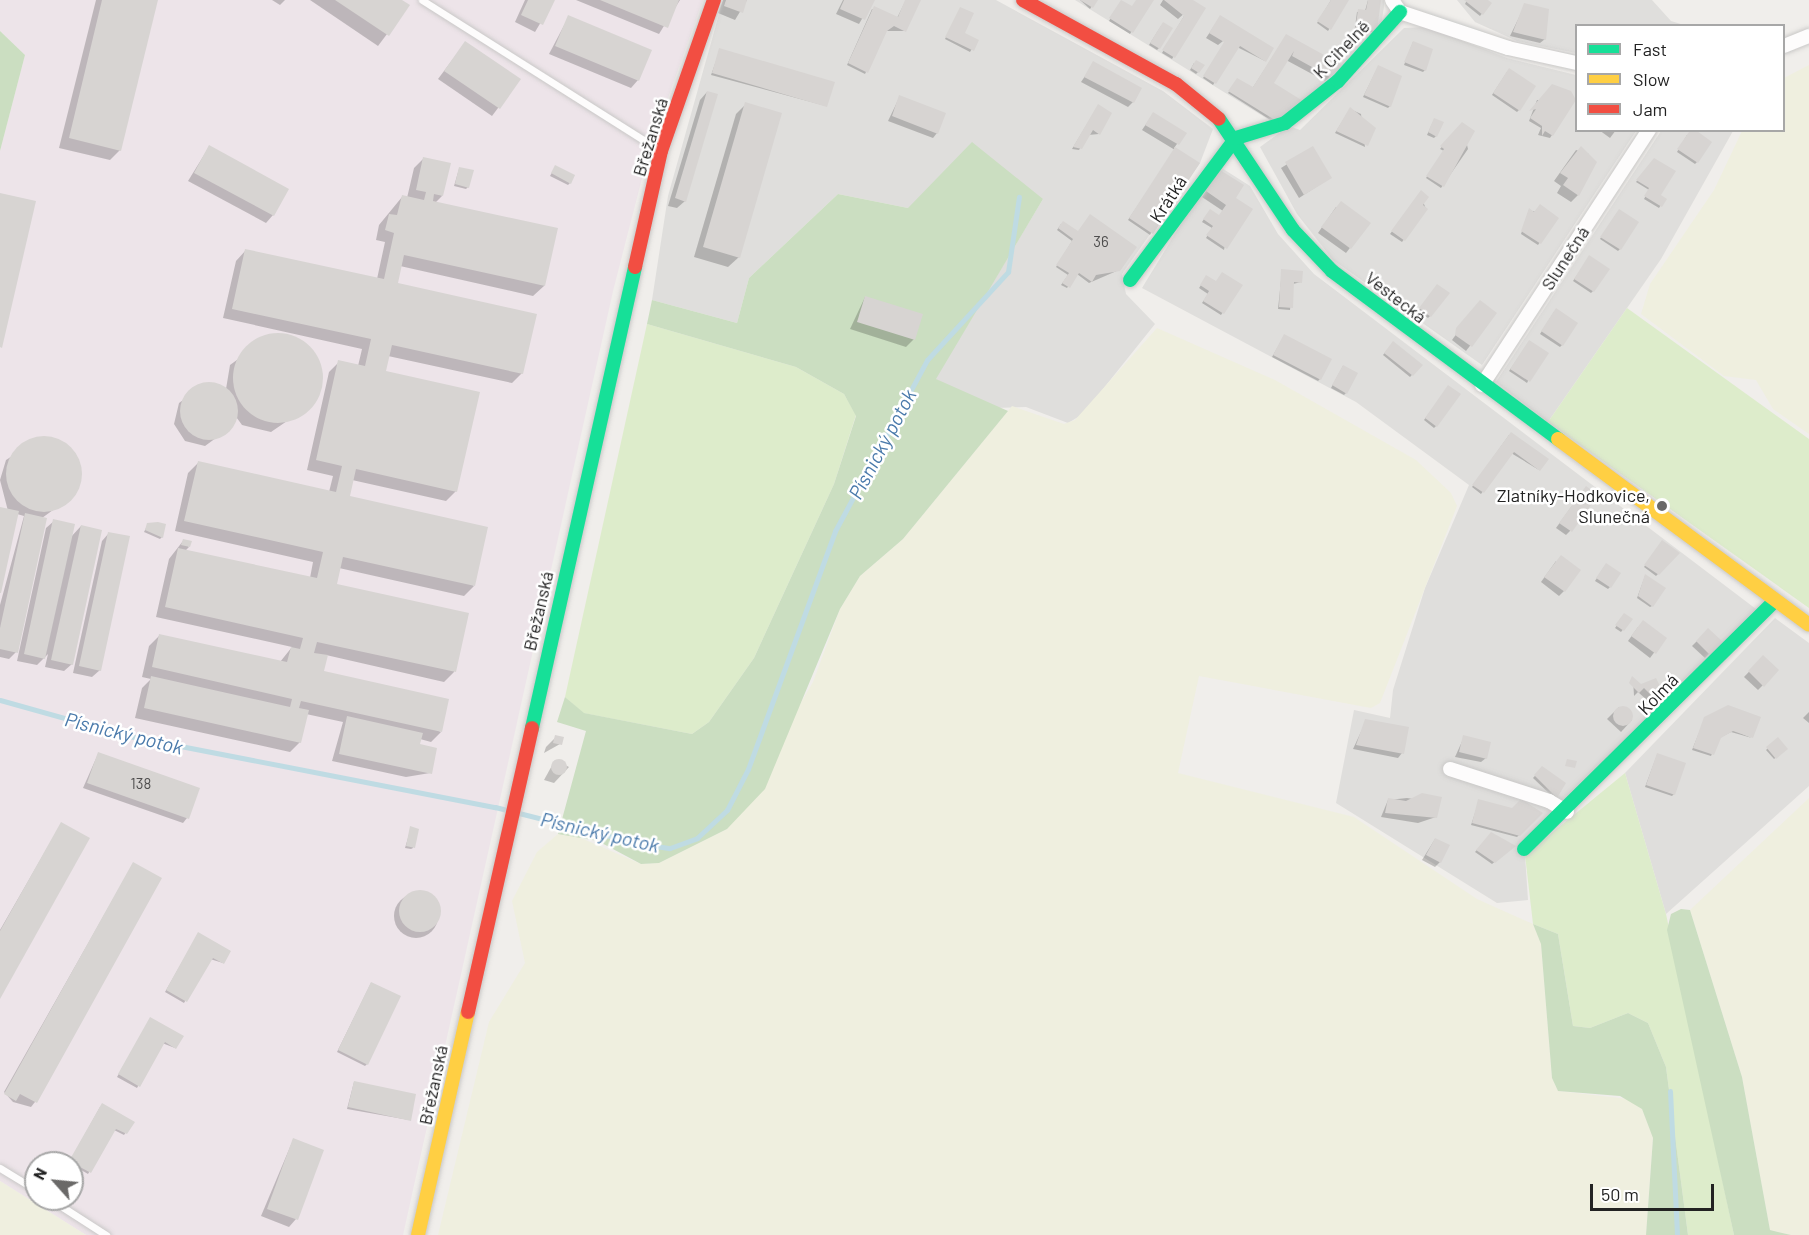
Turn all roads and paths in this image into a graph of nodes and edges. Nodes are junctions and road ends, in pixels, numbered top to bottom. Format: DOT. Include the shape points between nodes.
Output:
graph roads {
  1 [pos="422,0"];
  2 [pos="714,0"];
  3 [pos="1023,0"];
  4 [pos="1392,0"];
  5 [pos="1400,12"];
  6 [pos="1809,36"];
  7 [pos="1785,46"];
  8 [pos="1575,63"];
  9 [pos="1648,132"];
  10 [pos="1236,138"];
  11 [pos="661,151"];
  12 [pos="1130,280"];
  13 [pos="1482,385"];
  14 [pos="1775,601"];
  15 [pos="1809,625"];
  16 [pos="1450,769"];
  17 [pos="1567,812"];
  18 [pos="1524,849"];
  19 [pos="0,1167"];
  20 [pos="24,1182"];
  21 [pos="69,1211"];
  22 [pos="106,1235"];
  23 [pos="418,1235"];
  1 -- 11 [label="lane"];
  2 -- 11 [label="street, Břežanská"];
  3 -- 10 [label="street, Vestecká" via="1176,84"];
  4 -- 5 [label="street"];
  5 -- 8 [label="street" via="1508,48"];
  5 -- 10 [label="street, K Cihelně" via="1338,81 1285,123"];
  6 -- 7 [label="street"];
  9 -- 13 [label="street, Slunečná"];
  10 -- 12 [label="street, Krátká"];
  10 -- 13 [label="street, Vestecká" via="1293,230 1332,271"];
  11 -- 23 [label="street, Břežanská"];
  13 -- 14 [label="street, Vestecká"];
  14 -- 15 [label="street, Vestecká"];
  14 -- 17 [label="street, Kolmá"];
  16 -- 17 [label="street" via="1549,801"];
  17 -- 18 [label="street, Kolmá"];
  19 -- 20 [label="lane"];
  21 -- 22 [label="lane"];
}
